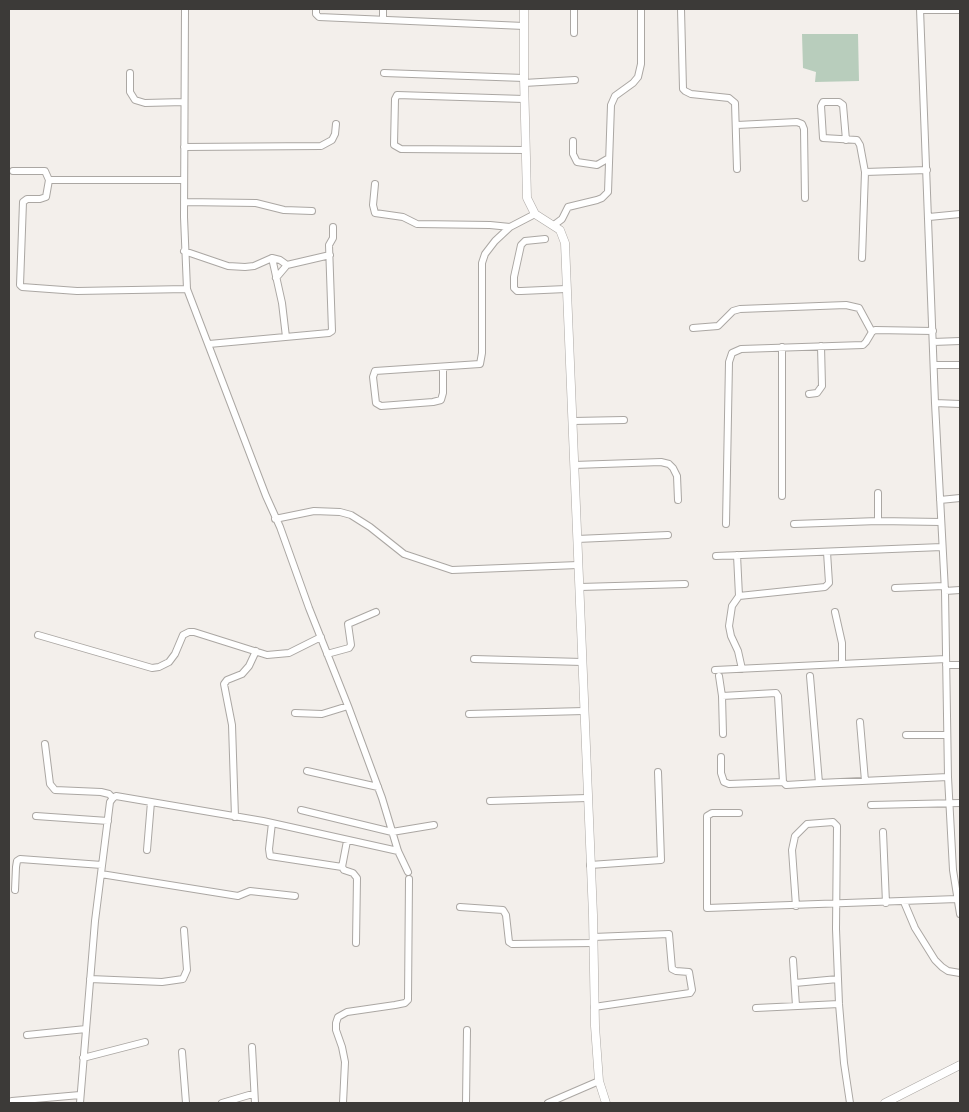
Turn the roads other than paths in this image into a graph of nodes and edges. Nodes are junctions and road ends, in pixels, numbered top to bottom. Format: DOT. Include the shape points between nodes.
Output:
graph roads {
  1 [pos="185,9"];
  2 [pos="316,9"];
  3 [pos="383,9"];
  4 [pos="524,9"];
  5 [pos="574,9"];
  6 [pos="641,9"];
  7 [pos="680,9"];
  8 [pos="920,9"];
  9 [pos="960,10"];
  10 [pos="383,19"];
  11 [pos="524,26"];
  12 [pos="574,32"];
  13 [pos="130,73"];
  14 [pos="384,73"];
  15 [pos="524,80"];
  16 [pos="575,80"];
  17 [pos="524,99"];
  18 [pos="184,102"];
  19 [pos="336,124"];
  20 [pos="737,125"];
  21 [pos="846,140"];
  22 [pos="573,141"];
  23 [pos="184,147"];
  24 [pos="525,150"];
  25 [pos="609,158"];
  26 [pos="737,169"];
  27 [pos="927,170"];
  28 [pos="13,171"];
  29 [pos="864,172"];
  30 [pos="48,180"];
  31 [pos="184,180"];
  32 [pos="375,184"];
  33 [pos="805,198"];
  34 [pos="184,202"];
  35 [pos="312,211"];
  36 [pos="535,214"];
  37 [pos="960,214"];
  38 [pos="929,217"];
  39 [pos="554,225"];
  40 [pos="333,227"];
  41 [pos="510,227"];
  42 [pos="545,239"];
  43 [pos="184,251"];
  44 [pos="330,256"];
  45 [pos="272,258"];
  46 [pos="862,258"];
  47 [pos="287,265"];
  48 [pos="276,278"];
  49 [pos="187,290"];
  50 [pos="566,290"];
  51 [pos="693,328"];
  52 [pos="933,331"];
  53 [pos="872,332"];
  54 [pos="286,337"];
  55 [pos="960,341"];
  56 [pos="933,342"];
  57 [pos="209,344"];
  58 [pos="821,346"];
  59 [pos="782,347"];
  60 [pos="935,365"];
  61 [pos="960,365"];
  62 [pos="443,367"];
  63 [pos="809,394"];
  64 [pos="936,403"];
  65 [pos="960,404"];
  66 [pos="624,420"];
  67 [pos="572,421"];
  68 [pos="574,465"];
  69 [pos="878,492"];
  70 [pos="782,496"];
  71 [pos="960,498"];
  72 [pos="678,500"];
  73 [pos="940,500"];
  74 [pos="275,519"];
  75 [pos="878,521"];
  76 [pos="941,522"];
  77 [pos="726,524"];
  78 [pos="794,524"];
  79 [pos="668,535"];
  80 [pos="577,539"];
  81 [pos="942,547"];
  82 [pos="827,552"];
  83 [pos="737,555"];
  84 [pos="716,556"];
  85 [pos="578,566"];
  86 [pos="685,584"];
  87 [pos="580,587"];
  88 [pos="895,588"];
  89 [pos="945,589"];
  90 [pos="960,590"];
  91 [pos="739,596"];
  92 [pos="376,612"];
  93 [pos="836,612"];
  94 [pos="38,635"];
  95 [pos="321,637"];
  96 [pos="256,651"];
  97 [pos="328,654"];
  98 [pos="474,659"];
  99 [pos="582,662"];
  100 [pos="946,662"];
  101 [pos="842,663"];
  102 [pos="960,665"];
  103 [pos="742,669"];
  104 [pos="810,676"];
  105 [pos="722,696"];
  106 [pos="348,706"];
  107 [pos="584,711"];
  108 [pos="295,713"];
  109 [pos="469,714"];
  110 [pos="860,722"];
  111 [pos="723,734"];
  112 [pos="906,735"];
  113 [pos="948,735"];
  114 [pos="45,744"];
  115 [pos="721,757"];
  116 [pos="307,771"];
  117 [pos="658,772"];
  118 [pos="948,777"];
  119 [pos="865,781"];
  120 [pos="783,782"];
  121 [pos="819,782"];
  122 [pos="378,788"];
  123 [pos="113,798"];
  124 [pos="587,798"];
  125 [pos="490,801"];
  126 [pos="151,802"];
  127 [pos="949,803"];
  128 [pos="960,803"];
  129 [pos="872,805"];
  130 [pos="300,810"];
  131 [pos="739,813"];
  132 [pos="36,816"];
  133 [pos="235,817"];
  134 [pos="108,821"];
  135 [pos="272,823"];
  136 [pos="434,826"];
  137 [pos="392,832"];
  138 [pos="883,832"];
  139 [pos="347,841"];
  140 [pos="146,850"];
  141 [pos="398,851"];
  142 [pos="102,865"];
  143 [pos="590,865"];
  144 [pos="342,867"];
  145 [pos="101,874"];
  146 [pos="15,890"];
  147 [pos="295,896"];
  148 [pos="957,899"];
  149 [pos="904,902"];
  150 [pos="886,903"];
  151 [pos="836,904"];
  152 [pos="796,906"];
  153 [pos="460,907"];
  154 [pos="960,914"];
  155 [pos="184,930"];
  156 [pos="593,940"];
  157 [pos="356,943"];
  158 [pos="793,960"];
  159 [pos="960,973"];
  160 [pos="838,978"];
  161 [pos="90,979"];
  162 [pos="795,983"];
  163 [pos="839,1004"];
  164 [pos="796,1006"];
  165 [pos="594,1007"];
  166 [pos="756,1008"];
  167 [pos="86,1029"];
  168 [pos="467,1030"];
  169 [pos="27,1035"];
  170 [pos="145,1042"];
  171 [pos="252,1047"];
  172 [pos="182,1052"];
  173 [pos="83,1058"];
  174 [pos="960,1065"];
  175 [pos="599,1081"];
  176 [pos="80,1095"];
  177 [pos="254,1095"];
  178 [pos="12,1100"];
  179 [pos="80,1103"];
  180 [pos="186,1103"];
  181 [pos="222,1103"];
  182 [pos="255,1103"];
  183 [pos="342,1103"];
  184 [pos="466,1103"];
  185 [pos="548,1103"];
  186 [pos="606,1103"];
  187 [pos="850,1103"];
  188 [pos="885,1103"];
  1 -- 18 [label="street"];
  2 -- 10 [label="street" via="319,16"];
  3 -- 10 [label="street"];
  4 -- 11 [label="street"];
  5 -- 12 [label="street"];
  6 -- 25 [label="street" via="640,72 633,83 612,100"];
  7 -- 20 [label="street" via="685,92 733,100 737,107"];
  8 -- 9 [label="street"];
  8 -- 27 [label="street"];
  10 -- 11 [label="street"];
  11 -- 15 [label="street"];
  13 -- 18 [label="street" via="130,92 135,100 145,103"];
  14 -- 15 [label="street"];
  15 -- 16 [label="street"];
  15 -- 17 [label="street"];
  17 -- 24 [label="street"];
  17 -- 24 [label="street" via="397,95 394,145 401,149"];
  18 -- 23 [label="street"];
  19 -- 23 [label="street" via="332,140 321,146"];
  20 -- 26 [label="street"];
  20 -- 33 [label="street" via="802,124"];
  21 -- 21 [label="street" via="823,138 823,102 843,105"];
  21 -- 29 [label="street" via="859,142"];
  22 -- 25 [label="street" via="577,162 597,165"];
  23 -- 31 [label="street"];
  24 -- 36 [label="street" via="527,198"];
  25 -- 39 [label="street" via="610,187 606,195 568,207 562,219"];
  27 -- 29 [label="street"];
  27 -- 38 [label="street"];
  28 -- 30 [label="street" via="45,171"];
  29 -- 46 [label="street"];
  30 -- 31 [label="street"];
  30 -- 49 [label="street" via="46,197 23,202 22,287 77,291"];
  31 -- 34 [label="street"];
  32 -- 41 [label="street" via="374,210 378,214 403,216 422,225"];
  34 -- 35 [label="street" via="256,203 284,210"];
  34 -- 43 [label="street"];
  36 -- 39 [label="street"];
  36 -- 41 [label="street"];
  37 -- 38 [label="street"];
  38 -- 52 [label="street"];
  39 -- 50 [label="street" via="564,239"];
  40 -- 44 [label="street"];
  41 -- 62 [label="street" via="495,241 482,263 480,364"];
  42 -- 50 [label="street" via="525,241 521,245 514,288 521,292"];
  43 -- 45 [label="street" via="228,266 254,266"];
  43 -- 49 [label="street"];
  44 -- 47 [label="street"];
  44 -- 54 [label="street" via="332,332"];
  45 -- 47 [label="street"];
  45 -- 48 [label="street"];
  47 -- 48 [label="street"];
  48 -- 54 [label="street"];
  49 -- 57 [label="street"];
  50 -- 67 [label="street"];
  51 -- 53 [label="street" via="718,326 740,308 846,305 859,308"];
  52 -- 53 [label="street"];
  52 -- 56 [label="street"];
  53 -- 58 [label="street" via="863,345"];
  54 -- 57 [label="street"];
  55 -- 56 [label="street"];
  56 -- 60 [label="street"];
  57 -- 74 [label="street"];
  58 -- 59 [label="street"];
  58 -- 63 [label="street" via="822,386 817,393"];
  59 -- 70 [label="street"];
  59 -- 77 [label="street" via="736,350 730,357"];
  60 -- 61 [label="street"];
  60 -- 64 [label="street"];
  62 -- 62 [label="street" via="375,371 376,403 381,406 441,400"];
  64 -- 65 [label="street"];
  64 -- 73 [label="street"];
  66 -- 67 [label="street"];
  67 -- 68 [label="street"];
  68 -- 72 [label="street" via="668,464 676,476"];
  68 -- 80 [label="street"];
  69 -- 75 [label="street"];
  71 -- 73 [label="street"];
  73 -- 76 [label="street"];
  74 -- 85 [label="street" via="314,511 351,515 404,554 452,570"];
  74 -- 95 [label="street"];
  75 -- 76 [label="street"];
  75 -- 78 [label="street"];
  76 -- 81 [label="street"];
  79 -- 80 [label="street"];
  80 -- 85 [label="street"];
  81 -- 82 [label="street"];
  81 -- 89 [label="street"];
  82 -- 83 [label="street"];
  82 -- 91 [label="street" via="829,583 825,587"];
  83 -- 84 [label="street"];
  83 -- 91 [label="street"];
  85 -- 87 [label="street"];
  86 -- 87 [label="street"];
  87 -- 99 [label="street"];
  88 -- 89 [label="street"];
  89 -- 90 [label="street"];
  89 -- 100 [label="street"];
  91 -- 103 [label="street" via="732,606 729,626"];
  92 -- 97 [label="street" via="348,624 349,648"];
  93 -- 101 [label="street"];
  94 -- 96 [label="street" via="152,668 169,662 183,635 189,632"];
  95 -- 96 [label="street" via="289,653 266,655"];
  95 -- 97 [label="street"];
  96 -- 133 [label="street" via="242,674 224,684 232,726"];
  97 -- 106 [label="street"];
  98 -- 99 [label="street"];
  99 -- 107 [label="street"];
  100 -- 101 [label="street"];
  100 -- 102 [label="street"];
  100 -- 113 [label="street"];
  101 -- 103 [label="street"];
  103 -- 105 [label="street" via="717,673"];
  104 -- 121 [label="street"];
  105 -- 111 [label="street"];
  105 -- 120 [label="street" via="776,693"];
  106 -- 108 [label="street" via="322,714"];
  106 -- 122 [label="street"];
  107 -- 109 [label="street"];
  107 -- 124 [label="street"];
  110 -- 119 [label="street"];
  112 -- 113 [label="street"];
  113 -- 118 [label="street"];
  114 -- 123 [label="street" via="50,784 55,790 101,792"];
  115 -- 120 [label="street" via="724,782"];
  116 -- 122 [label="street"];
  117 -- 143 [label="street" via="661,860"];
  118 -- 119 [label="street"];
  118 -- 127 [label="street"];
  119 -- 121 [label="street"];
  120 -- 121 [label="street" via="786,785"];
  122 -- 137 [label="street"];
  123 -- 126 [label="street"];
  123 -- 134 [label="street"];
  124 -- 125 [label="street"];
  124 -- 143 [label="street"];
  126 -- 133 [label="street"];
  126 -- 140 [label="street"];
  127 -- 128 [label="street"];
  127 -- 129 [label="street"];
  127 -- 148 [label="street"];
  130 -- 137 [label="street"];
  131 -- 152 [label="street" via="712,813 708,816 707,908"];
  132 -- 134 [label="street"];
  133 -- 135 [label="street"];
  134 -- 142 [label="street"];
  135 -- 139 [label="street"];
  135 -- 144 [label="street" via="270,856"];
  136 -- 137 [label="street"];
  137 -- 141 [label="street"];
  138 -- 150 [label="street"];
  139 -- 141 [label="street"];
  139 -- 144 [label="street"];
  141 -- 183 [label="street" via="409,875 408,1000 396,1005 342,1013 338,1017 336,1030 345,1062"];
  142 -- 145 [label="street"];
  142 -- 146 [label="street" via="20,859 16,867"];
  143 -- 156 [label="street"];
  144 -- 157 [label="street" via="357,878"];
  145 -- 147 [label="street" via="238,896 250,891"];
  145 -- 161 [label="street"];
  148 -- 149 [label="street"];
  148 -- 154 [label="street"];
  149 -- 150 [label="street"];
  149 -- 159 [label="street" via="915,928 936,960 948,971"];
  150 -- 151 [label="street"];
  151 -- 152 [label="street"];
  151 -- 152 [label="street" via="837,826 833,822 814,822 807,824 793,842"];
  151 -- 160 [label="street"];
  153 -- 156 [label="street" via="503,910 512,944"];
  155 -- 161 [label="street" via="187,970 183,979 162,982"];
  156 -- 165 [label="street"];
  156 -- 165 [label="street" via="669,934 672,969 689,972 692,990 684,994"];
  158 -- 162 [label="street"];
  160 -- 162 [label="street"];
  160 -- 163 [label="street"];
  161 -- 167 [label="street"];
  162 -- 164 [label="street"];
  163 -- 164 [label="street"];
  163 -- 187 [label="street"];
  164 -- 166 [label="street"];
  165 -- 175 [label="street"];
  167 -- 169 [label="street"];
  167 -- 173 [label="street"];
  168 -- 184 [label="street"];
  170 -- 173 [label="street"];
  171 -- 177 [label="street"];
  172 -- 180 [label="street"];
  173 -- 176 [label="street"];
  174 -- 188 [label="street"];
  175 -- 185 [label="street"];
  175 -- 186 [label="street"];
  176 -- 178 [label="street"];
  176 -- 179 [label="street"];
  177 -- 181 [label="street"];
  177 -- 182 [label="street"];
}
